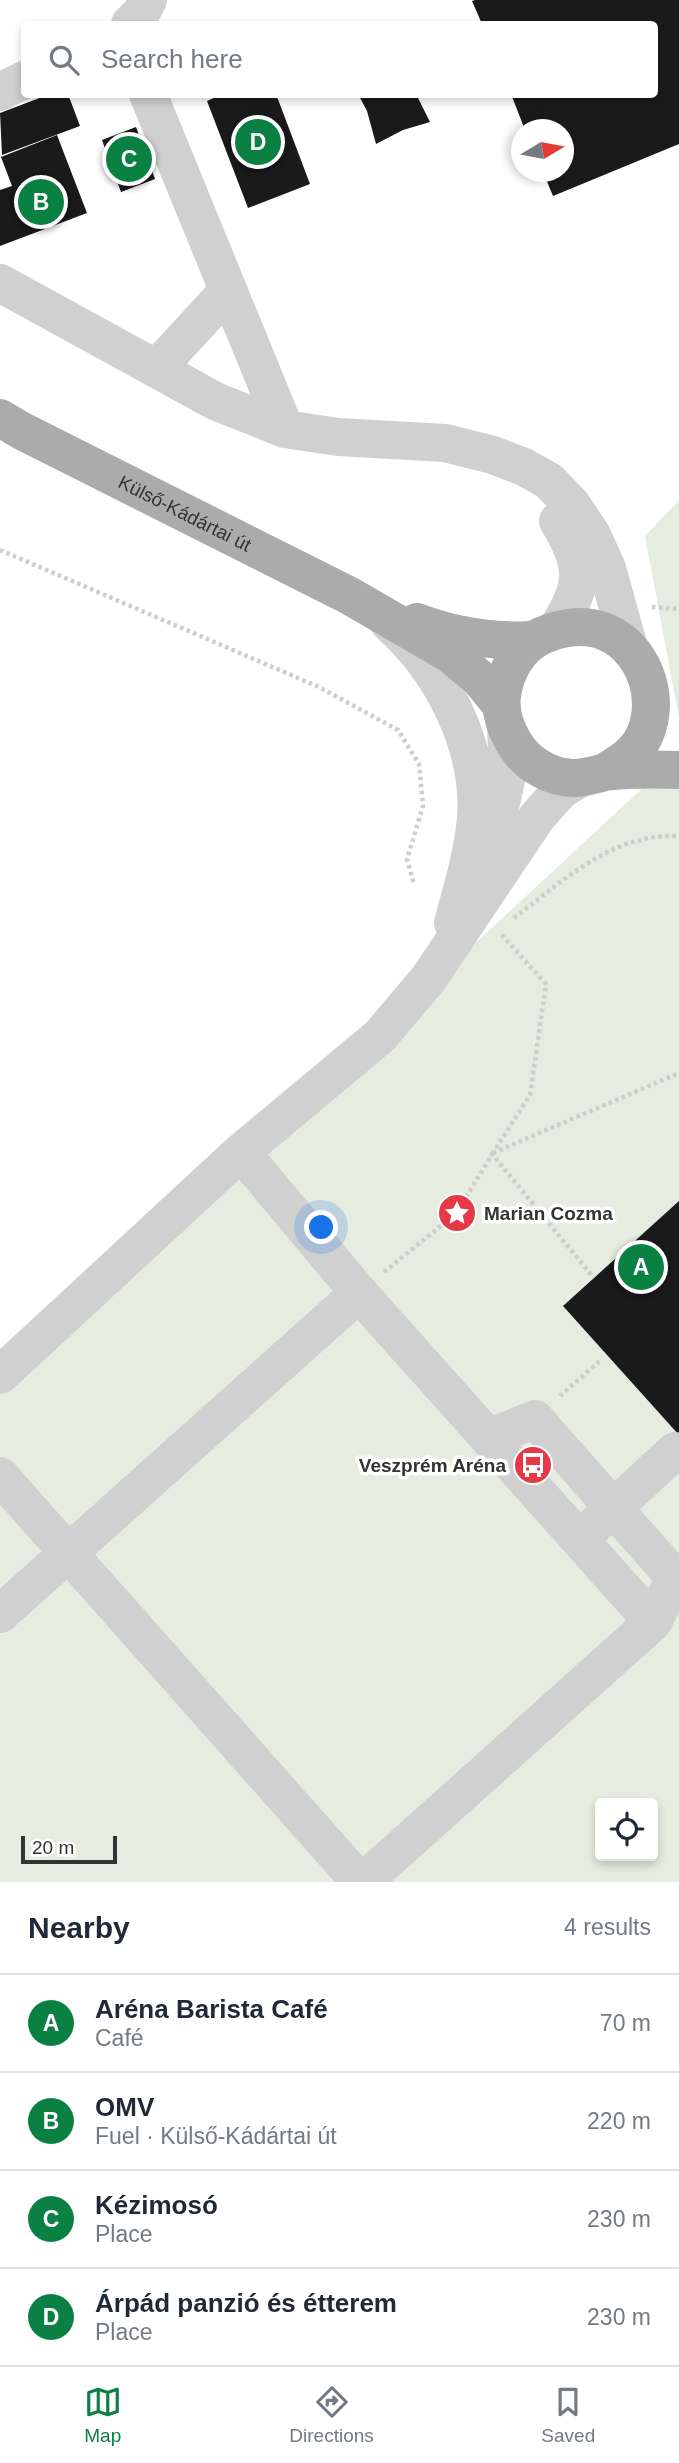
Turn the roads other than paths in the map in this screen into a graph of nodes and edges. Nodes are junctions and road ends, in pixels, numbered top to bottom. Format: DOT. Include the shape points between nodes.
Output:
graph roads {
  1 [pos="148,0"];
  2 [pos="133,21"];
  3 [pos="21,82"];
  4 [pos="0,92"];
  5 [pos="150,98"];
  6 [pos="0,283"];
  7 [pos="229,291"];
  8 [pos="156,369"];
  9 [pos="7,425"];
  10 [pos="285,429"];
  11 [pos="493,455"];
  12 [pos="362,603"];
  13 [pos="546,634"];
  14 [pos="636,658"];
  15 [pos="503,717"];
  16 [pos="679,717"];
  17 [pos="679,770"];
  18 [pos="593,775"];
  19 [pos="451,932"];
  20 [pos="429,978"];
  21 [pos="241,1153"];
  22 [pos="359,1293"];
  23 [pos="0,1375"];
  24 [pos="489,1438"];
  25 [pos="675,1451"];
  26 [pos="0,1476"];
  27 [pos="614,1507"];
  28 [pos="579,1539"];
  29 [pos="68,1554"];
  30 [pos="0,1614"];
  31 [pos="666,1617"];
  32 [pos="362,1882"];
  1 -- 2 [label="street"];
  3 -- 4 [label="street"];
  5 -- 7 [label="street"];
  6 -- 8 [label="street"];
  7 -- 8 [label="street"];
  7 -- 10 [label="street"];
  8 -- 10 [label="street" via="215,401"];
  9 -- 12 [label="main road, Külső-Kádártai út"];
  10 -- 11 [label="street" via="445,443"];
  11 -- 13 [label="street" via="527,483 574,548 580,578 570,608"];
  11 -- 14 [label="street" via="549,481 572,505 607,568"];
  12 -- 13 [label="main road, Külső-Kádártai út" via="432,628 484,638 511,641"];
  12 -- 15 [label="main road, Külső-Kádártai út" via="450,654 479,678"];
  12 -- 19 [label="street" via="398,631 426,664 455,712 473,768 476,817"];
  13 -- 14 [label="main road, Külső-Kádártai út" via="583,627 608,634"];
  13 -- 15 [label="main road" via="515,658 504,681"];
  14 -- 16 [label="main road, Külső-Kádártai út"];
  14 -- 18 [label="main road" via="651,694 650,719 641,742 625,760"];
  15 -- 18 [label="main road, Külső-Kádártai út" via="518,750 535,766 557,776"];
  15 -- 19 [label="street" via="509,771 499,812"];
  17 -- 18 [label="main road, Külső-Kádártai út"];
  18 -- 20 [label="street" via="562,790 537,817"];
  19 -- 20 [label="street"];
  20 -- 21 [label="street" via="380,1036"];
  21 -- 22 [label="street"];
  21 -- 23 [label="street"];
  22 -- 24 [label="street"];
  22 -- 29 [label="street"];
  24 -- 27 [label="street" via="535,1419"];
  24 -- 28 [label="street"];
  25 -- 27 [label="street"];
  26 -- 29 [label="street"];
  27 -- 28 [label="street"];
  27 -- 31 [label="street" via="675,1578"];
  28 -- 31 [label="street"];
  29 -- 30 [label="street"];
  29 -- 32 [label="street"];
  31 -- 32 [label="street"];
}
